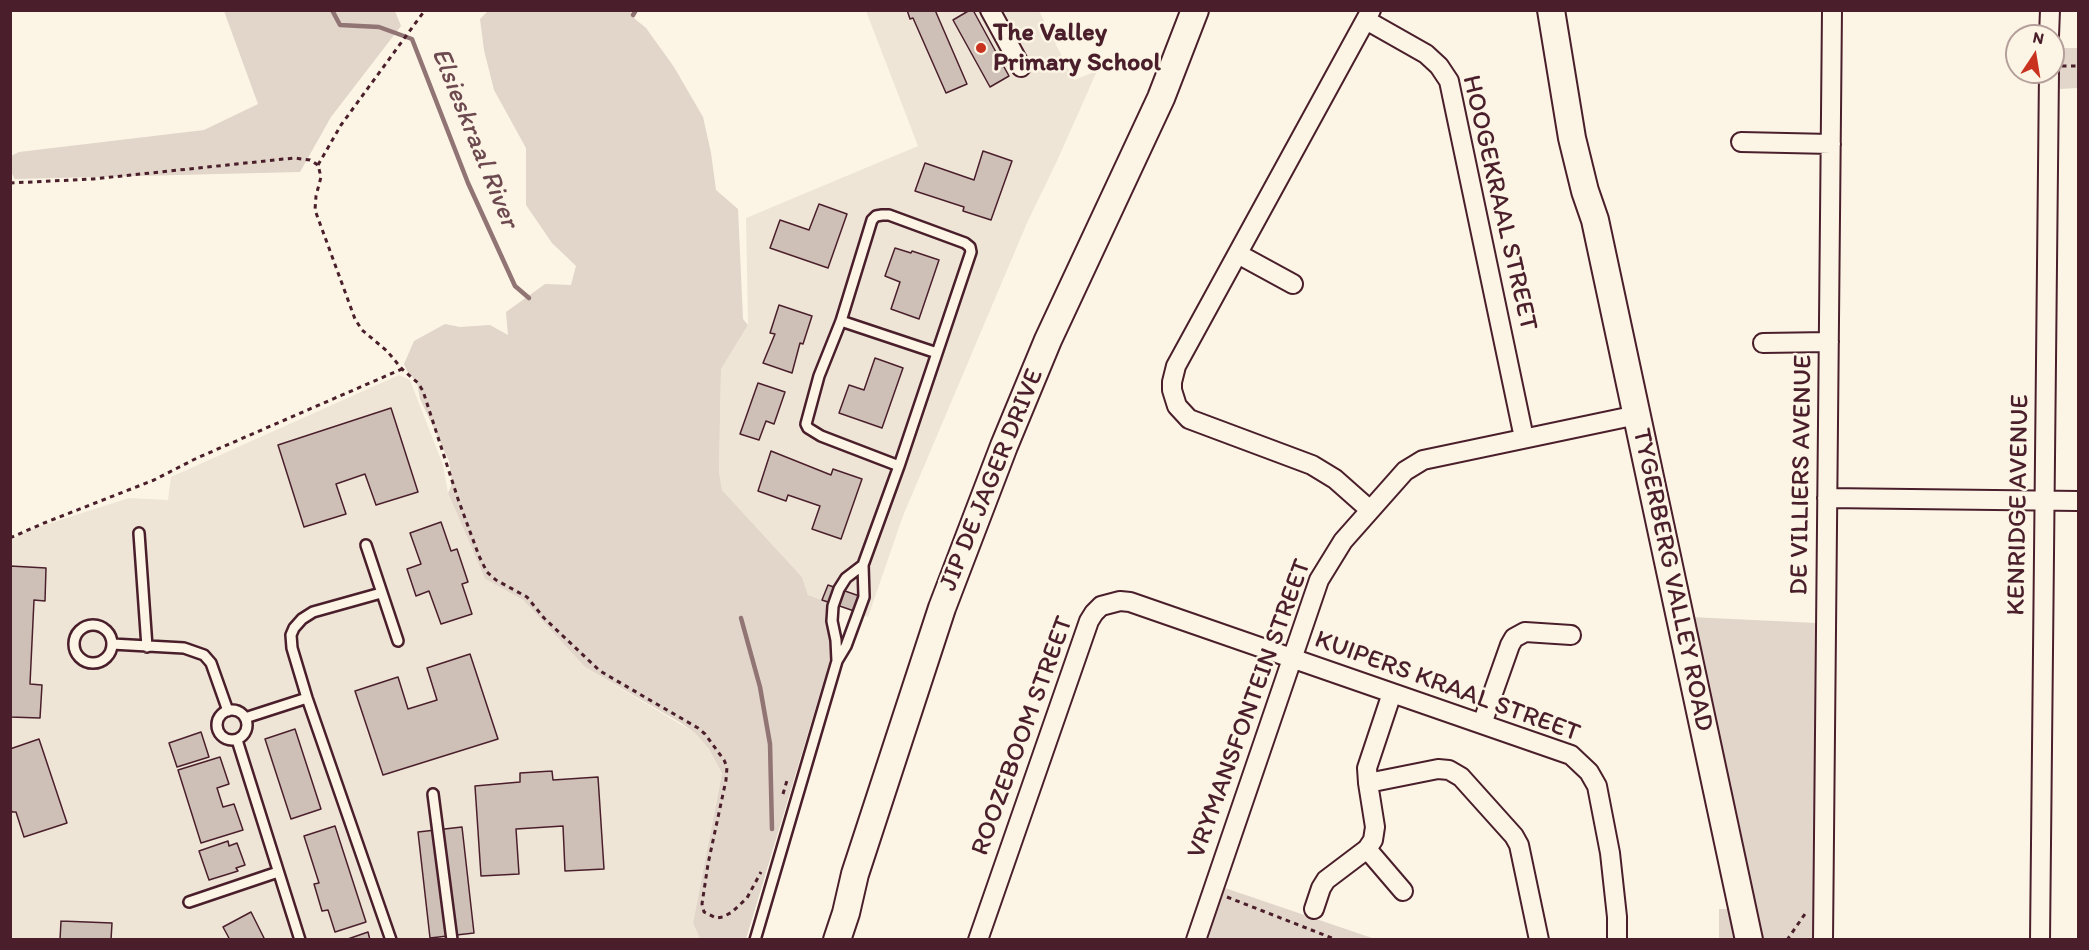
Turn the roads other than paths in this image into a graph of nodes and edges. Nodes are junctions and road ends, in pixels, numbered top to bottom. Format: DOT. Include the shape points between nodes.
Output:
graph roads {
  1 [pos="990,10"];
  2 [pos="1195,10"];
  3 [pos="1212,10"];
  4 [pos="1551,10"];
  5 [pos="1560,10"];
  6 [pos="1832,10"];
  7 [pos="1369,15"];
  8 [pos="1021,67"];
  9 [pos="2049,84"];
  10 [pos="1161,98"];
  11 [pos="1741,142"];
  12 [pos="1831,144"];
  13 [pos="1595,220"];
  14 [pos="1238,254"];
  15 [pos="1293,285"];
  16 [pos="840,321"];
  17 [pos="1828,342"];
  18 [pos="1763,343"];
  19 [pos="937,353"];
  20 [pos="1637,415"];
  21 [pos="1524,438"];
  22 [pos="899,466"];
  23 [pos="1827,498"];
  24 [pos="2045,501"];
  25 [pos="2079,501"];
  26 [pos="1370,510"];
  27 [pos="140,533"];
  28 [pos="366,545"];
  29 [pos="863,565"];
  30 [pos="381,592"];
  31 [pos="1571,635"];
  32 [pos="398,641"];
  33 [pos="112,644"];
  34 [pos="147,647"];
  35 [pos="1291,658"];
  36 [pos="837,661"];
  37 [pos="1392,693"];
  38 [pos="307,698"];
  39 [pos="228,711"];
  40 [pos="245,718"];
  41 [pos="1482,724"];
  42 [pos="237,740"];
  43 [pos="1368,783"];
  44 [pos="433,794"];
  45 [pos="1367,849"];
  46 [pos="278,872"];
  47 [pos="855,874"];
  48 [pos="1403,891"];
  49 [pos="189,902"];
  50 [pos="1314,909"];
  51 [pos="300,939"];
  52 [pos="391,939"];
  53 [pos="452,939"];
  54 [pos="755,939"];
  55 [pos="825,939"];
  56 [pos="837,939"];
  57 [pos="978,939"];
  58 [pos="1196,939"];
  59 [pos="1539,939"];
  60 [pos="1617,939"];
  61 [pos="1749,939"];
  62 [pos="1822,939"];
  63 [pos="2040,939"];
  1 -- 8 [label="street"];
  2 -- 10 [label="main road, JIP DE JAGER DRIVE"];
  3 -- 10 [label="main road, JIP DE JAGER DRIVE"];
  4 -- 13 [label="main road, TYGERBERG VALLEY ROAD" via="1572,138"];
  5 -- 13 [label="main road, TYGERBERG VALLEY ROAD"];
  6 -- 12 [label="street, DE VILLIERS AVENUE"];
  7 -- 14 [label="street"];
  7 -- 21 [label="street, HOOGEKRAAL STREET" via="1433,60 1445,73 1452,90"];
  9 -- 24 [label="street, KENRIDGE AVENUE"];
  10 -- 47 [label="main road, JIP DE JAGER DRIVE" via="1048,340 1004,446 942,608"];
  11 -- 12 [label="street"];
  12 -- 17 [label="street, DE VILLIERS AVENUE"];
  13 -- 20 [label="main road, TYGERBERG VALLEY ROAD"];
  14 -- 15 [label="street"];
  14 -- 26 [label="street" via="1176,366 1172,390 1177,406 1197,423 1311,465 1335,479"];
  16 -- 19 [label="lane"];
  16 -- 19 [label="lane" via="872,220 889,215 970,247 969,264"];
  16 -- 22 [label="lane" via="806,424 821,436"];
  17 -- 18 [label="street"];
  17 -- 23 [label="street, DE VILLIERS AVENUE"];
  19 -- 22 [label="lane"];
  20 -- 21 [label="street, VRYMANSFONTEIN STREET"];
  20 -- 61 [label="main road, TYGERBERG VALLEY ROAD"];
  21 -- 26 [label="street, VRYMANSFONTEIN STREET" via="1423,460 1405,471"];
  22 -- 29 [label="lane"];
  23 -- 24 [label="street"];
  23 -- 62 [label="street, DE VILLIERS AVENUE"];
  24 -- 25 [label="street"];
  24 -- 63 [label="street, KENRIDGE AVENUE"];
  26 -- 35 [label="street, VRYMANSFONTEIN STREET" via="1324,570"];
  27 -- 34 [label="lane"];
  28 -- 30 [label="lane"];
  29 -- 36 [label="lane" via="864,597"];
  29 -- 36 [label="lane" via="846,578 833,606"];
  30 -- 32 [label="lane"];
  30 -- 38 [label="lane" via="313,612 294,627 292,648"];
  31 -- 41 [label="street" via="1525,632 1514,638"];
  33 -- 33 [label="lane" via="105,659 89,663 76,653 74,642 83,628 94,625 105,629"];
  33 -- 34 [label="lane"];
  34 -- 39 [label="lane" via="184,648 204,655"];
  35 -- 37 [label="street, KUIPERS KRAAL STREET"];
  35 -- 57 [label="street, ROOZEBOOM STREET" via="1131,602 1109,602 1094,613"];
  35 -- 58 [label="street, VRYMANSFONTEIN STREET"];
  36 -- 54 [label="lane"];
  37 -- 41 [label="street, KUIPERS KRAAL STREET"];
  37 -- 43 [label="street" via="1369,760"];
  38 -- 40 [label="lane"];
  38 -- 52 [label="lane"];
  39 -- 40 [label="lane" via="240,712"];
  39 -- 42 [label="lane" via="220,716 217,730 223,738"];
  40 -- 42 [label="lane" via="246,731"];
  41 -- 60 [label="street, KUIPERS KRAAL STREET" via="1564,752 1589,772 1597,786 1610,853"];
  42 -- 46 [label="lane"];
  43 -- 45 [label="street" via="1375,832"];
  43 -- 59 [label="street" via="1444,769 1456,772 1519,845"];
  44 -- 53 [label="lane"];
  45 -- 48 [label="street"];
  45 -- 50 [label="street" via="1326,880"];
  46 -- 49 [label="lane"];
  46 -- 51 [label="lane"];
  47 -- 55 [label="main road, JIP DE JAGER DRIVE"];
  47 -- 56 [label="main road, JIP DE JAGER DRIVE"];
}
